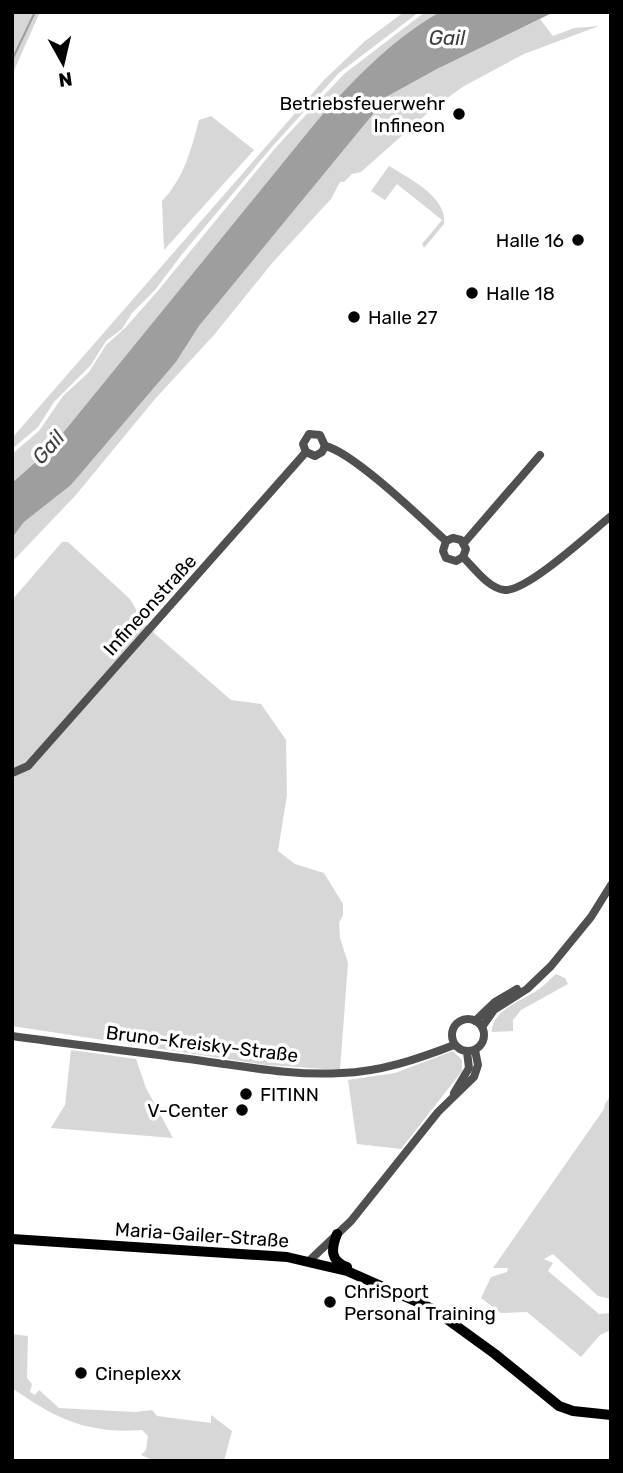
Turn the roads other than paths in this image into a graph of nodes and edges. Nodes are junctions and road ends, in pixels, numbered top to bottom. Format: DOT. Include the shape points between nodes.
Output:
graph roads {
  1 [pos="325,446"];
  2 [pos="306,452"];
  3 [pos="540,455"];
  4 [pos="611,516"];
  5 [pos="446,541"];
  6 [pos="464,543"];
  7 [pos="463,557"];
  8 [pos="12,773"];
  9 [pos="611,886"];
  10 [pos="479,1024"];
  11 [pos="12,1036"];
  12 [pos="453,1042"];
  13 [pos="471,1051"];
  14 [pos="337,1234"];
  15 [pos="12,1239"];
  16 [pos="308,1262"];
  17 [pos="371,1280"];
  18 [pos="611,1415"];
  1 -- 2 [label="street" via="315,456"];
  1 -- 2 [label="street, Infineonstraße" via="320,435 309,434 303,444"];
  1 -- 5 [label="street, Infineonstraße" via="344,453"];
  2 -- 8 [label="street, Infineonstraße" via="28,766"];
  3 -- 6 [label="street"];
  4 -- 7 [label="street, Infineonstraße" via="531,581 514,588 504,590 492,584"];
  5 -- 6 [label="street" via="453,538"];
  5 -- 7 [label="street, Infineonstraße" via="446,558 456,561"];
  6 -- 7 [label="street"];
  9 -- 10 [label="street, Bruno-Kreisky-Straße" via="551,966"];
  10 -- 12 [label="street, Bruno-Kreisky-Straße" via="460,1021 453,1029"];
  10 -- 13 [label="street, Bruno-Kreisky-Straße" via="484,1039"];
  11 -- 12 [label="street, Bruno-Kreisky-Straße" via="299,1073 387,1066 424,1057"];
  12 -- 13 [label="street"];
  13 -- 14 [label="street, Bruno-Kreisky-Straße" via="468,1073 447,1102"];
  14 -- 16 [label="street, Bruno-Kreisky-Straße"];
  14 -- 17 [label="main road" via="331,1248 339,1264 367,1274"];
  15 -- 16 [label="main road, Maria-Gailer-Straße"];
  16 -- 17 [label="main road, Maria-Gailer-Straße"];
  17 -- 18 [label="main road, Maria-Gailer-Straße" via="433,1309 559,1406"];
}
